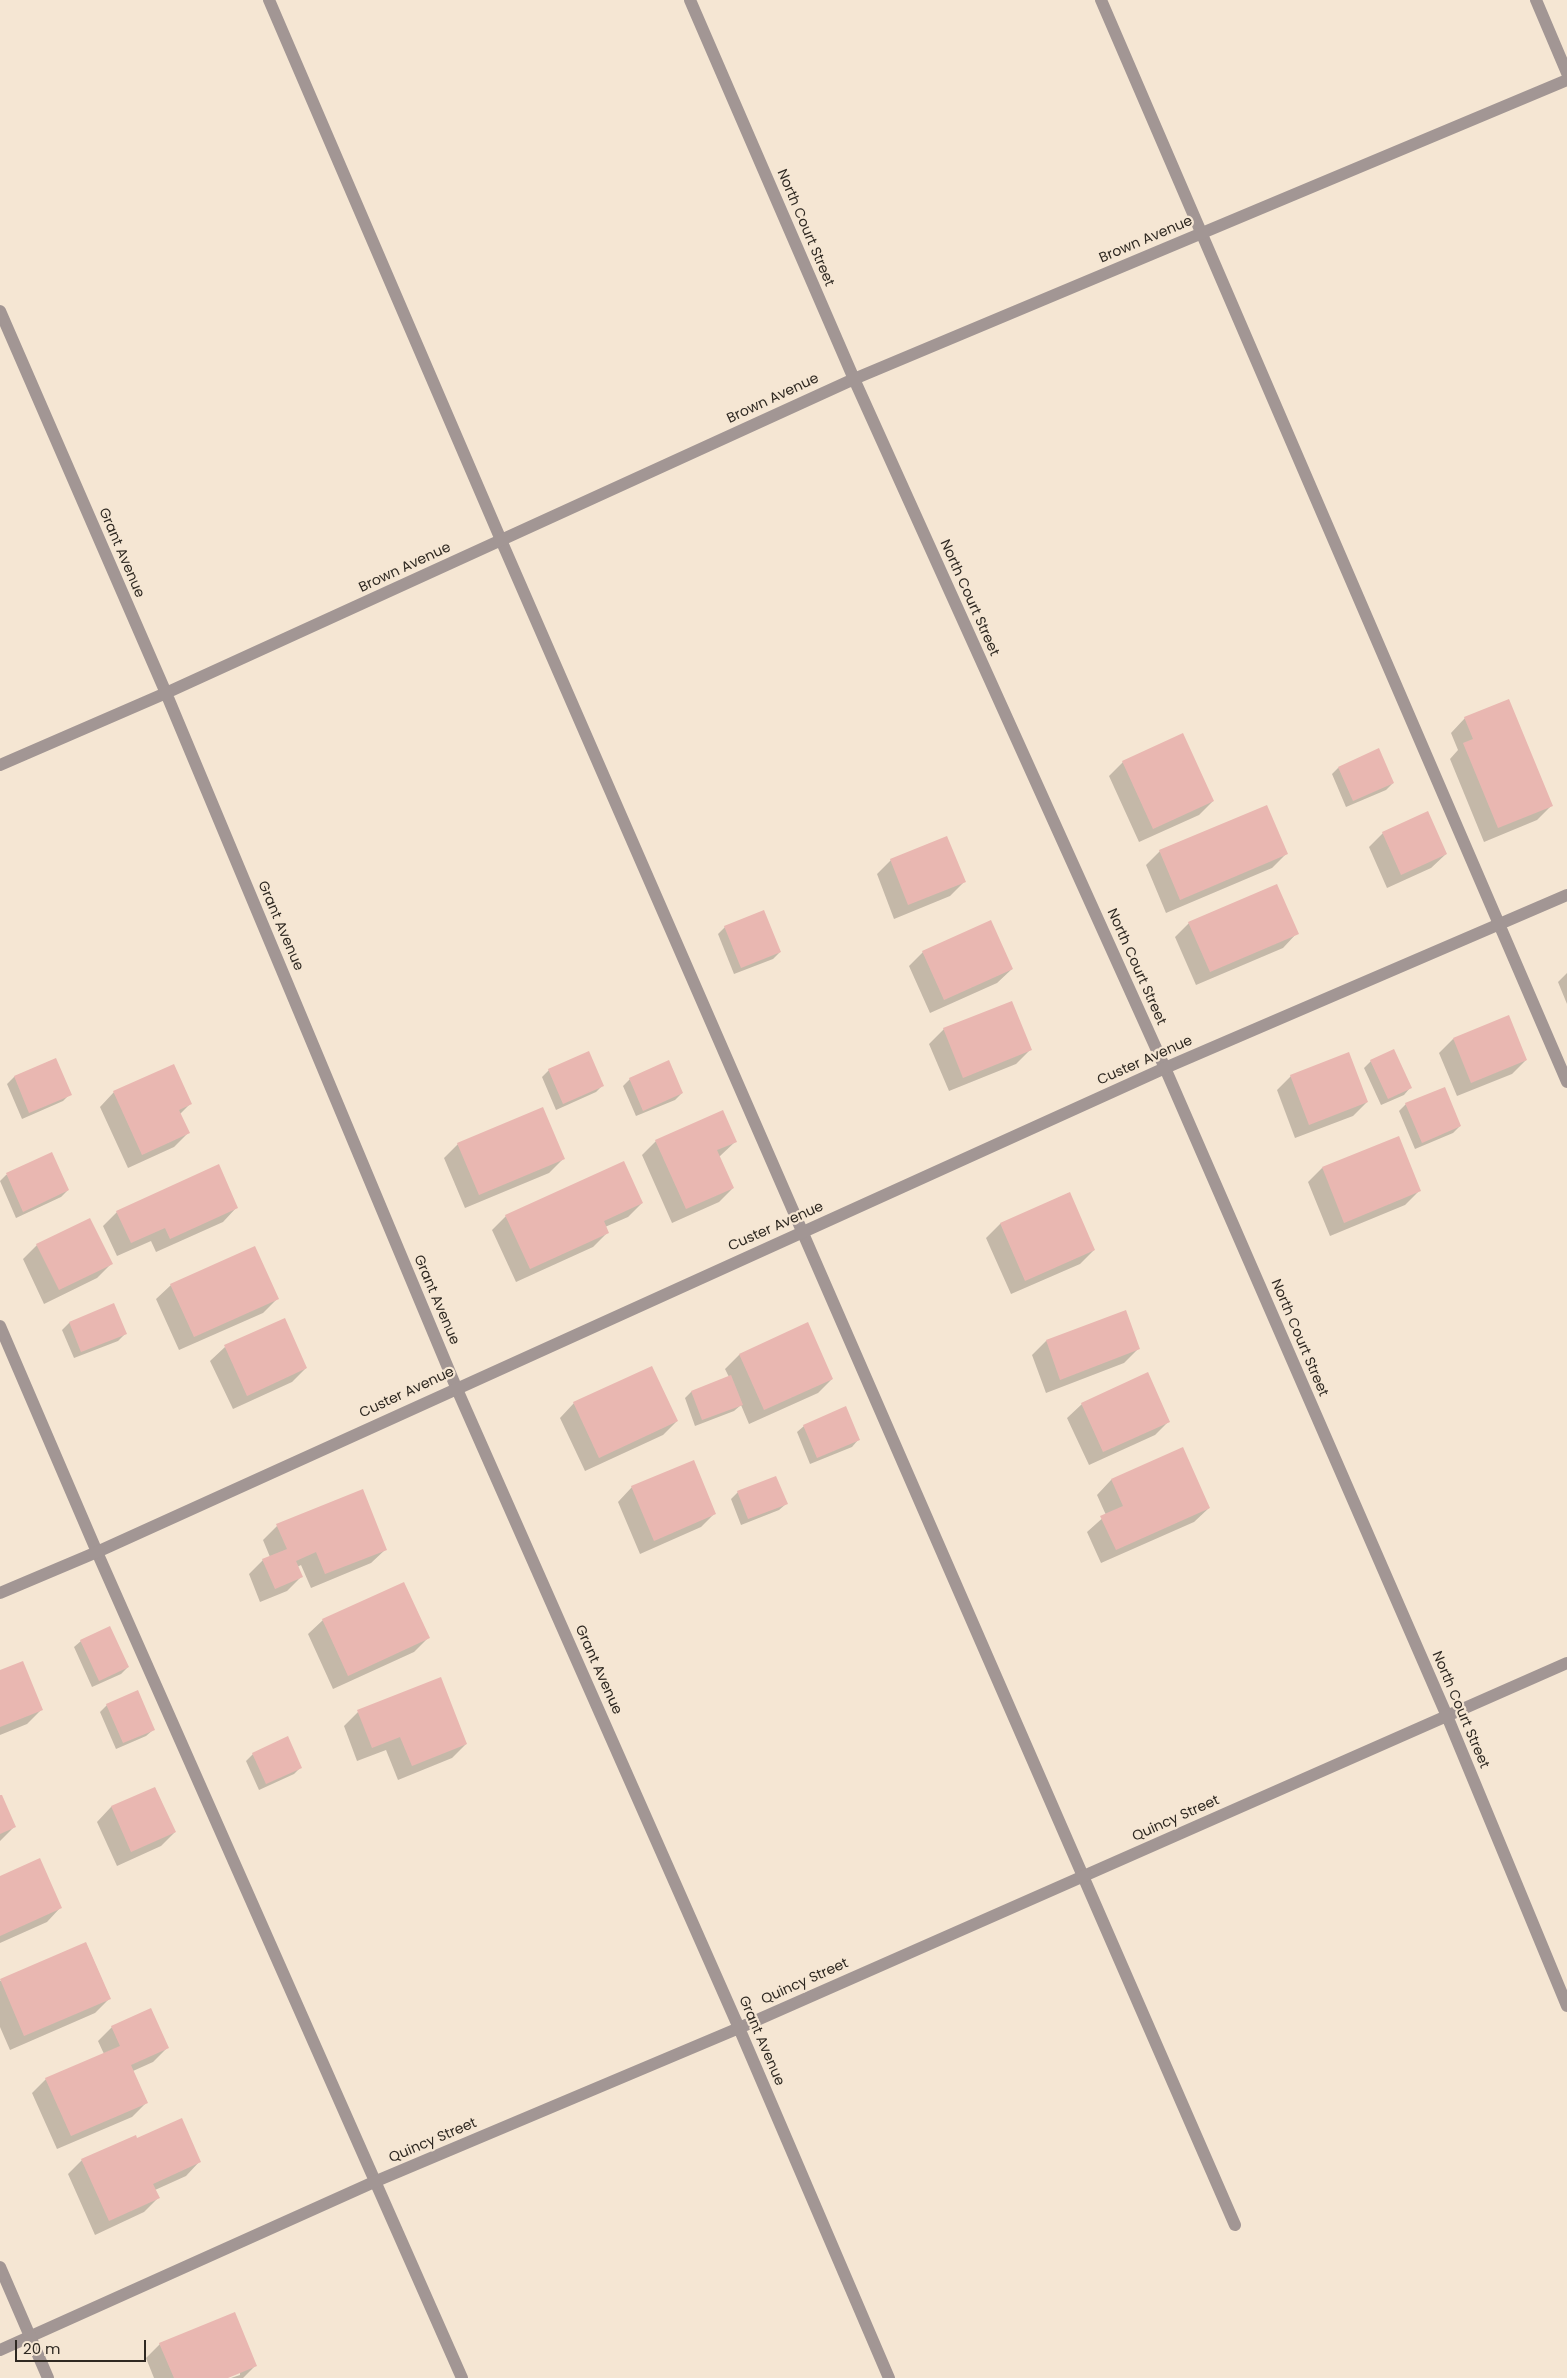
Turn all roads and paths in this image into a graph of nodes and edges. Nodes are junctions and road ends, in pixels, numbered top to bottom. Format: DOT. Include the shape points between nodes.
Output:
graph roads {
  1 [pos="269,0"];
  2 [pos="690,0"];
  3 [pos="1101,0"];
  4 [pos="1536,0"];
  5 [pos="1567,73"];
  6 [pos="1567,80"];
  7 [pos="1200,234"];
  8 [pos="0,312"];
  9 [pos="854,379"];
  10 [pos="501,540"];
  11 [pos="166,693"];
  12 [pos="0,765"];
  13 [pos="1567,895"];
  14 [pos="1498,926"];
  15 [pos="1166,1068"];
  16 [pos="1567,1082"];
  17 [pos="802,1232"];
  18 [pos="0,1326"];
  19 [pos="456,1387"];
  20 [pos="97,1552"];
  21 [pos="0,1593"];
  22 [pos="1567,1664"];
  23 [pos="1447,1716"];
  24 [pos="1083,1876"];
  25 [pos="1567,2006"];
  26 [pos="739,2028"];
  27 [pos="374,2182"];
  28 [pos="1235,2225"];
  29 [pos="0,2267"];
  30 [pos="30,2336"];
  31 [pos="0,2350"];
  32 [pos="48,2378"];
  33 [pos="462,2378"];
  34 [pos="889,2378"];
  1 -- 10 [label="street"];
  2 -- 9 [label="street, North Court Street"];
  3 -- 7 [label="street"];
  4 -- 5 [label="street"];
  6 -- 7 [label="street, Brown Avenue"];
  7 -- 9 [label="street, Brown Avenue"];
  7 -- 14 [label="street"];
  8 -- 11 [label="street, Grant Avenue"];
  9 -- 10 [label="street, Brown Avenue"];
  9 -- 15 [label="street, North Court Street"];
  10 -- 11 [label="street, Brown Avenue"];
  10 -- 17 [label="street"];
  11 -- 12 [label="street, Brown Avenue"];
  11 -- 19 [label="street, Grant Avenue"];
  13 -- 14 [label="street, Custer Avenue"];
  14 -- 15 [label="street, Custer Avenue"];
  14 -- 16 [label="street"];
  15 -- 17 [label="street, Custer Avenue"];
  15 -- 23 [label="street, North Court Street"];
  17 -- 19 [label="street, Custer Avenue"];
  17 -- 24 [label="street"];
  18 -- 20 [label="street"];
  19 -- 20 [label="street, Custer Avenue"];
  19 -- 26 [label="street, Grant Avenue"];
  20 -- 21 [label="street, Custer Avenue"];
  20 -- 27 [label="street"];
  22 -- 23 [label="street, Quincy Street"];
  23 -- 24 [label="street, Quincy Street"];
  23 -- 25 [label="street, North Court Street"];
  24 -- 26 [label="street, Quincy Street"];
  24 -- 28 [label="street"];
  26 -- 27 [label="street, Quincy Street"];
  26 -- 34 [label="street, Grant Avenue"];
  27 -- 30 [label="street, Quincy Street"];
  27 -- 33 [label="street"];
  29 -- 30 [label="street"];
  30 -- 31 [label="street, Quincy Street"];
  30 -- 32 [label="street"];
}
